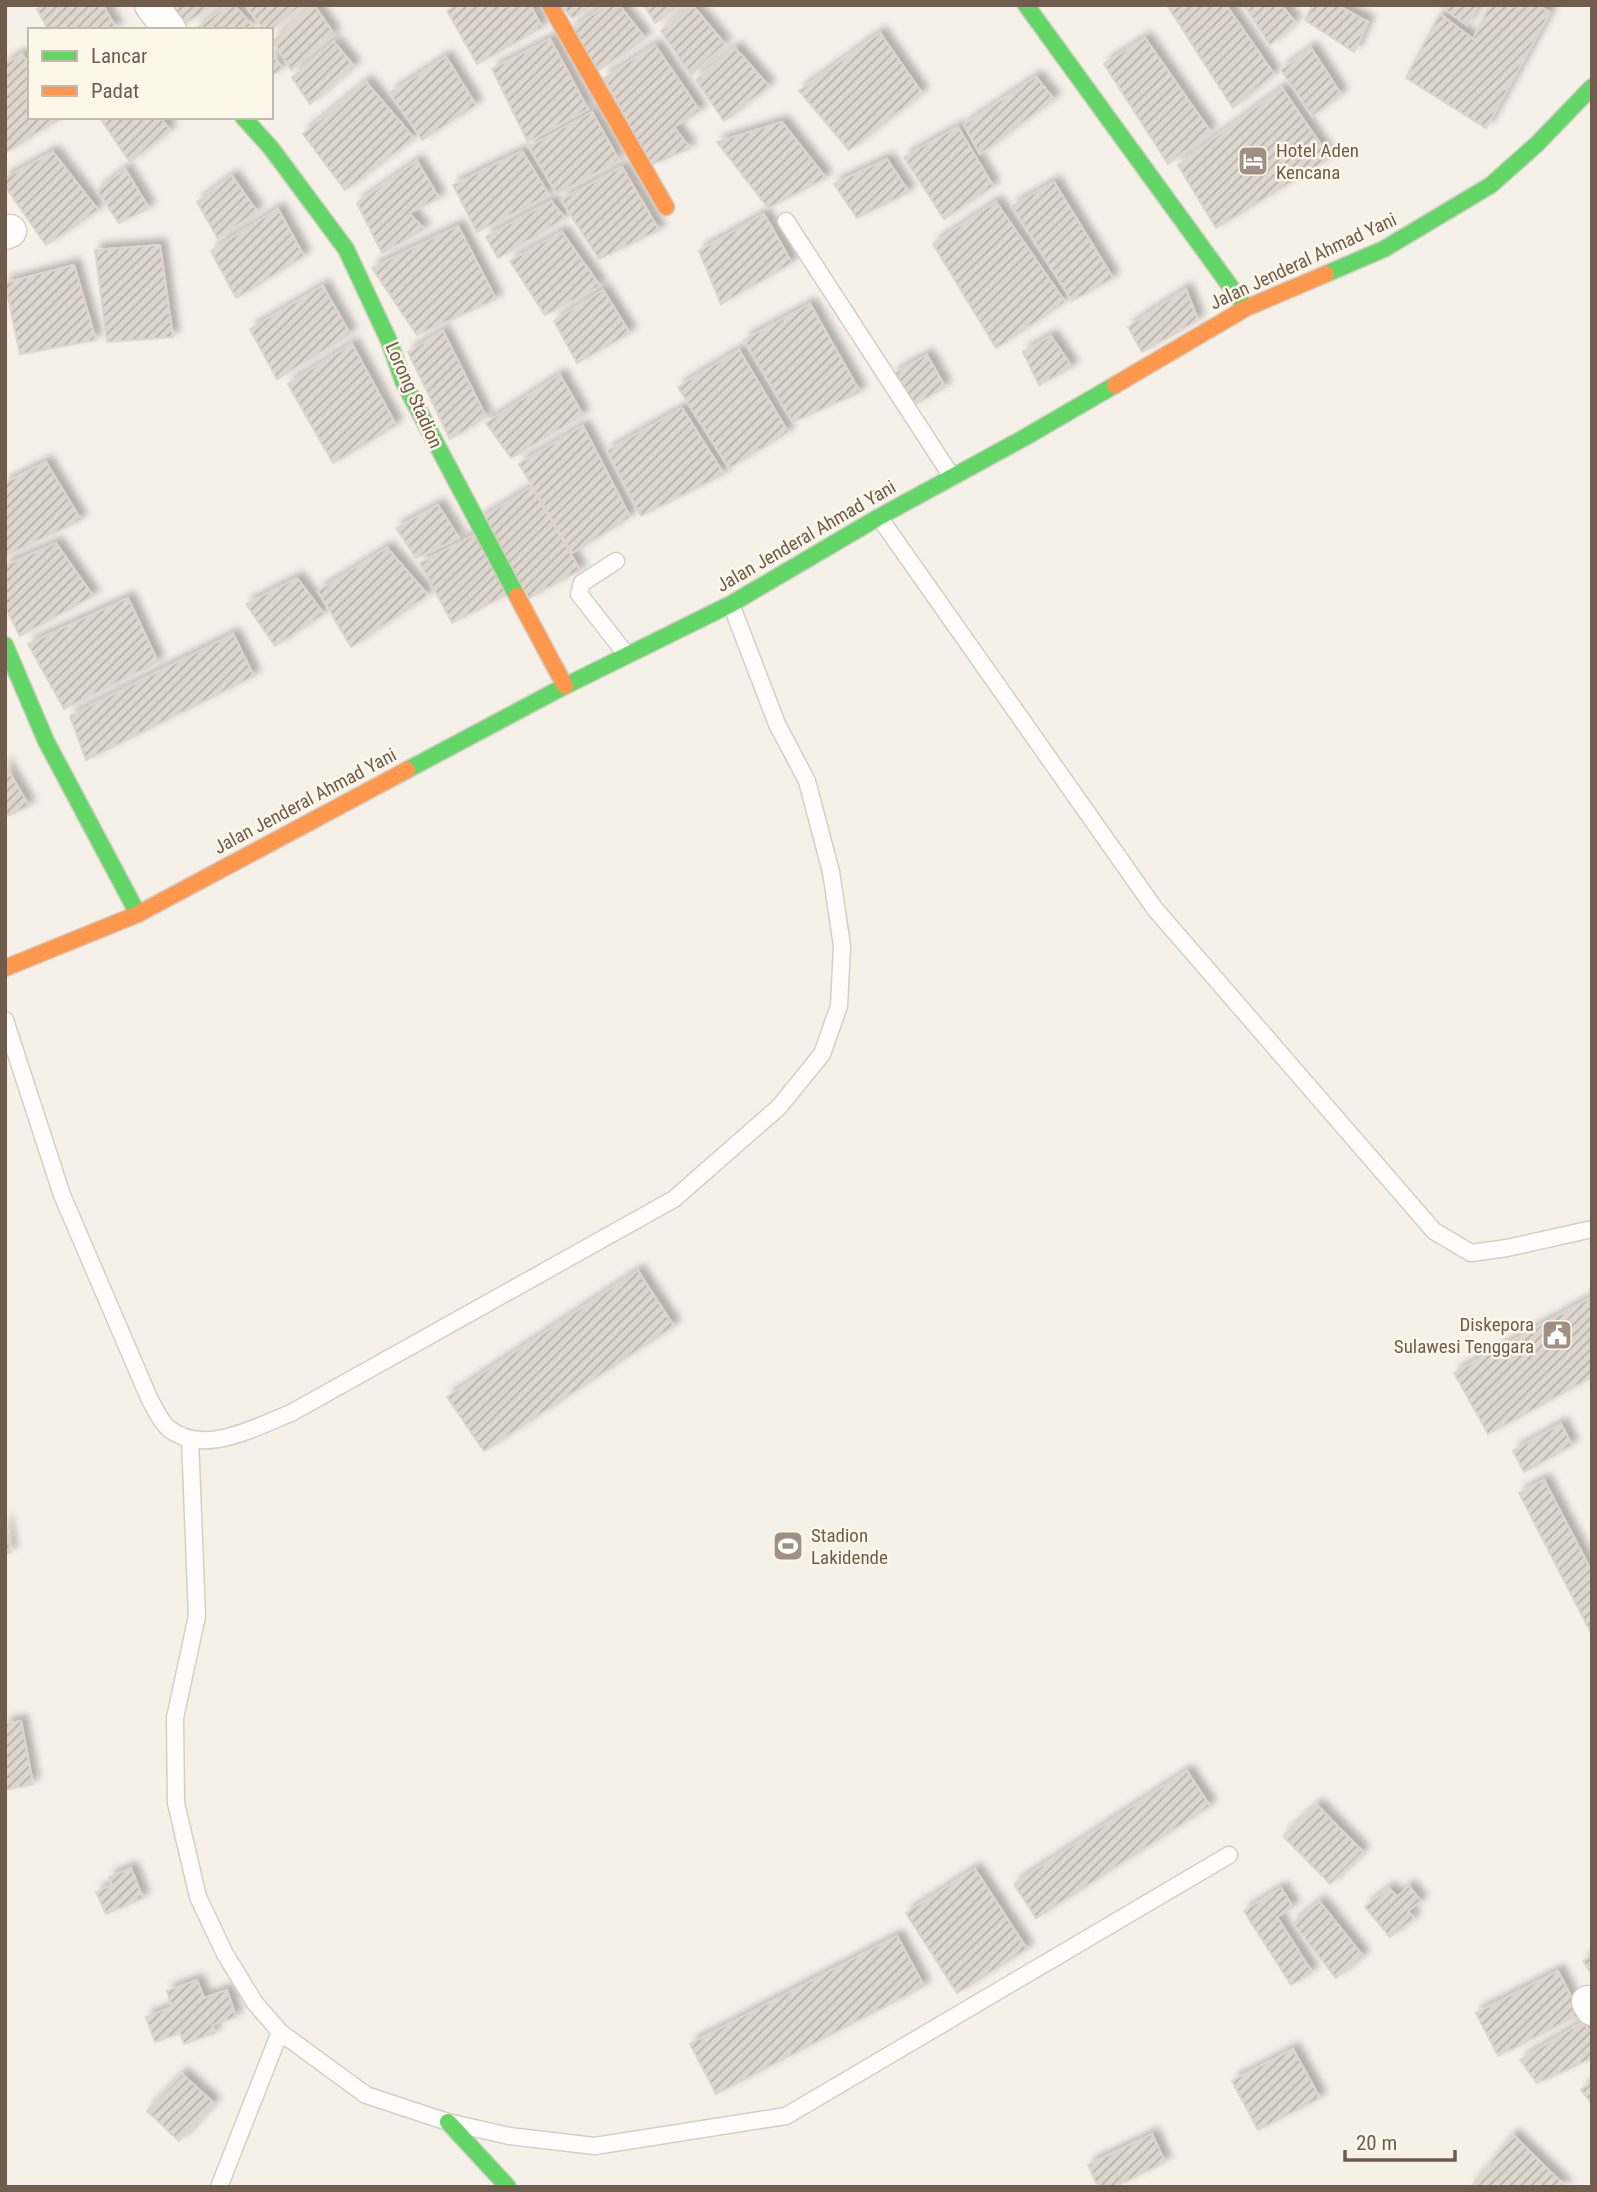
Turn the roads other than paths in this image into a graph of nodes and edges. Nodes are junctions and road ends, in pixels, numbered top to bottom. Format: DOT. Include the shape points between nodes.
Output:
graph roads {
  1 [pos="151,5"];
  2 [pos="550,5"];
  3 [pos="1026,5"];
  4 [pos="168,28"];
  5 [pos="1592,87"];
  6 [pos="245,119"];
  7 [pos="666,207"];
  8 [pos="786,221"];
  9 [pos="1246,308"];
  10 [pos="953,477"];
  11 [pos="879,517"];
  12 [pos="616,561"];
  13 [pos="731,604"];
  14 [pos="5,645"];
  15 [pos="626,654"];
  16 [pos="565,686"];
  17 [pos="138,914"];
  18 [pos="5,968"];
  19 [pos="5,1020"];
  20 [pos="1592,1229"];
  21 [pos="190,1440"];
  22 [pos="1229,1855"];
  23 [pos="281,2032"];
  24 [pos="448,2122"];
  25 [pos="219,2187"];
  26 [pos="508,2187"];
  1 -- 4 [label="street"];
  2 -- 7 [label="main road"];
  3 -- 9 [label="main road"];
  5 -- 9 [label="main road, Jalan Jenderal Ahmad Yani" via="1491,185 1384,249"];
  6 -- 16 [label="main road, Lorong Stadion" via="280,158 346,249 431,438"];
  8 -- 10 [label="lane"];
  9 -- 10 [label="main road, Jalan Jenderal Ahmad Yani"];
  10 -- 11 [label="main road, Jalan Jenderal Ahmad Yani"];
  11 -- 13 [label="main road, Jalan Jenderal Ahmad Yani"];
  11 -- 20 [label="lane" via="1155,909 1434,1231 1471,1253"];
  12 -- 15 [label="lane" via="582,583 579,594"];
  13 -- 15 [label="main road, Jalan Jenderal Ahmad Yani"];
  13 -- 21 [label="lane" via="777,724 807,781 831,872 842,958 839,1006 822,1054 779,1107 674,1199 291,1413 223,1439"];
  14 -- 17 [label="main road" via="46,741"];
  15 -- 16 [label="main road, Jalan Jenderal Ahmad Yani"];
  16 -- 17 [label="main road, Jalan Jenderal Ahmad Yani"];
  17 -- 18 [label="main road, Jalan Jenderal Ahmad Yani"];
  19 -- 21 [label="lane" via="62,1195 150,1400 167,1427"];
  21 -- 23 [label="lane" via="197,1616 175,1718 176,1803 198,1896 209,1920 255,2003"];
  22 -- 24 [label="lane" via="786,2116 595,2146 509,2136"];
  23 -- 24 [label="lane" via="366,2095"];
  23 -- 25 [label="lane"];
  24 -- 26 [label="main road"];
}
